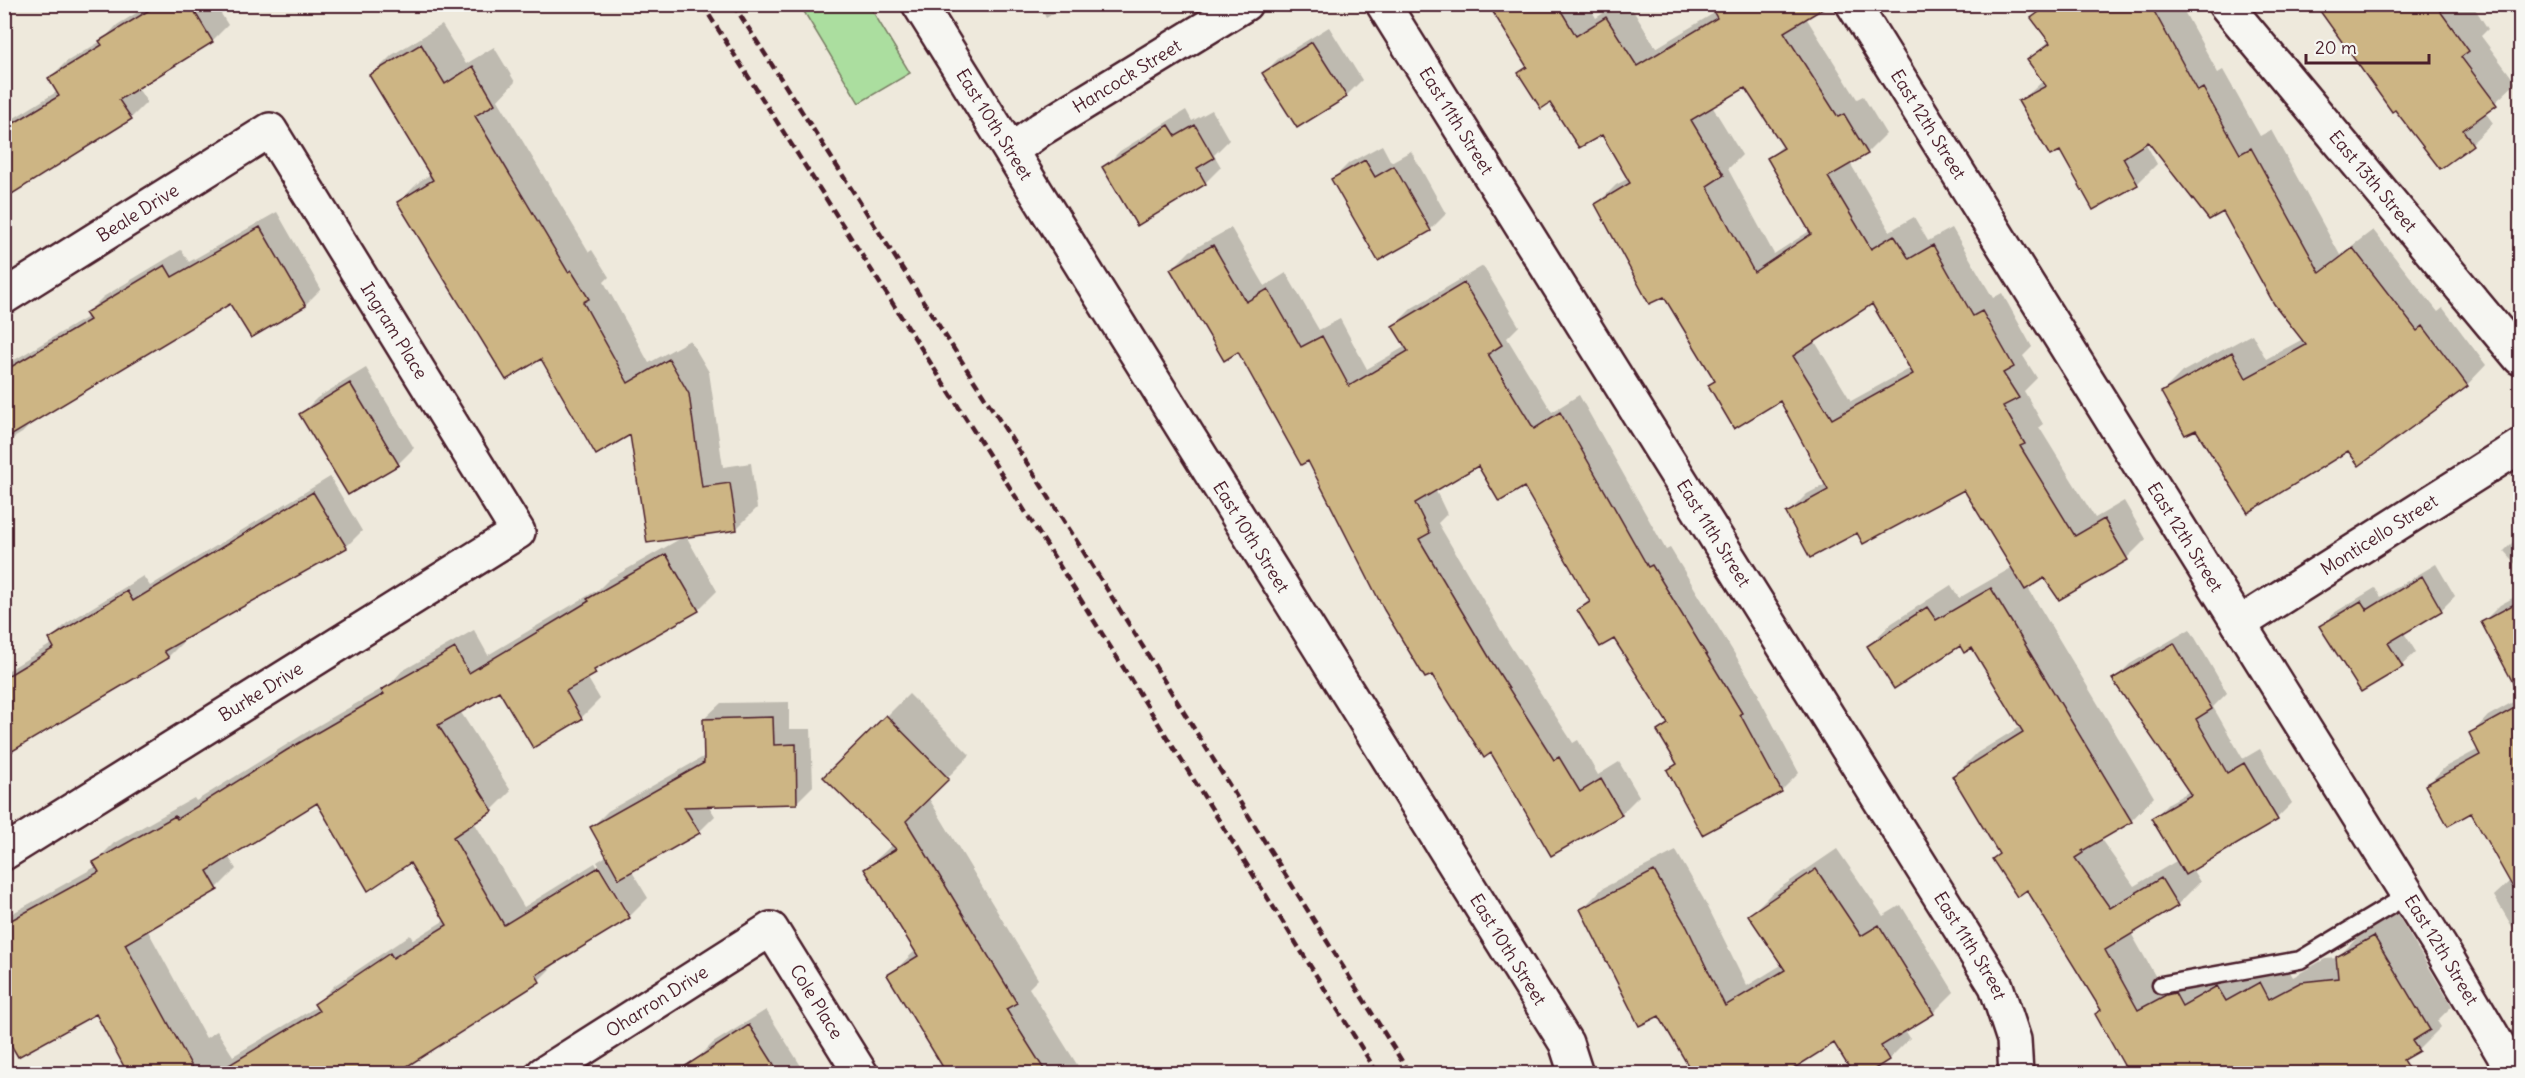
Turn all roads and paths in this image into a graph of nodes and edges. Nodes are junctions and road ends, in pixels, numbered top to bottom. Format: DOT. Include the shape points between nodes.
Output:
graph roads {
  1 [pos="919,4"];
  2 [pos="1245,4"];
  3 [pos="1383,4"];
  4 [pos="1853,4"];
  5 [pos="2225,4"];
  6 [pos="270,130"];
  7 [pos="1011,151"];
  8 [pos="4,297"];
  9 [pos="2520,358"];
  10 [pos="2520,446"];
  11 [pos="518,532"];
  12 [pos="2239,624"];
  13 [pos="4,853"];
  14 [pos="2408,895"];
  15 [pos="771,929"];
  16 [pos="2161,985"];
  17 [pos="543,1074"];
  18 [pos="861,1074"];
  19 [pos="1576,1074"];
  20 [pos="2016,1074"];
  21 [pos="2515,1074"];
  1 -- 7 [label="street, East 10th Street"];
  2 -- 7 [label="street, Hancock Street"];
  3 -- 20 [label="street, East 11th Street" via="1996,986 2014,1040"];
  4 -- 12 [label="street, East 12th Street"];
  5 -- 9 [label="street, East 13th Street"];
  6 -- 8 [label="street, Beale Drive"];
  6 -- 11 [label="street, Ingram Place"];
  7 -- 19 [label="street, East 10th Street" via="1566,1043"];
  10 -- 12 [label="street, Monticello Street"];
  11 -- 13 [label="street, Burke Drive"];
  12 -- 14 [label="street, East 12th Street"];
  14 -- 16 [label="lane" via="2300,960"];
  14 -- 21 [label="street, East 12th Street"];
  15 -- 17 [label="street, Oharron Drive"];
  15 -- 18 [label="street, Cole Place"];
}
